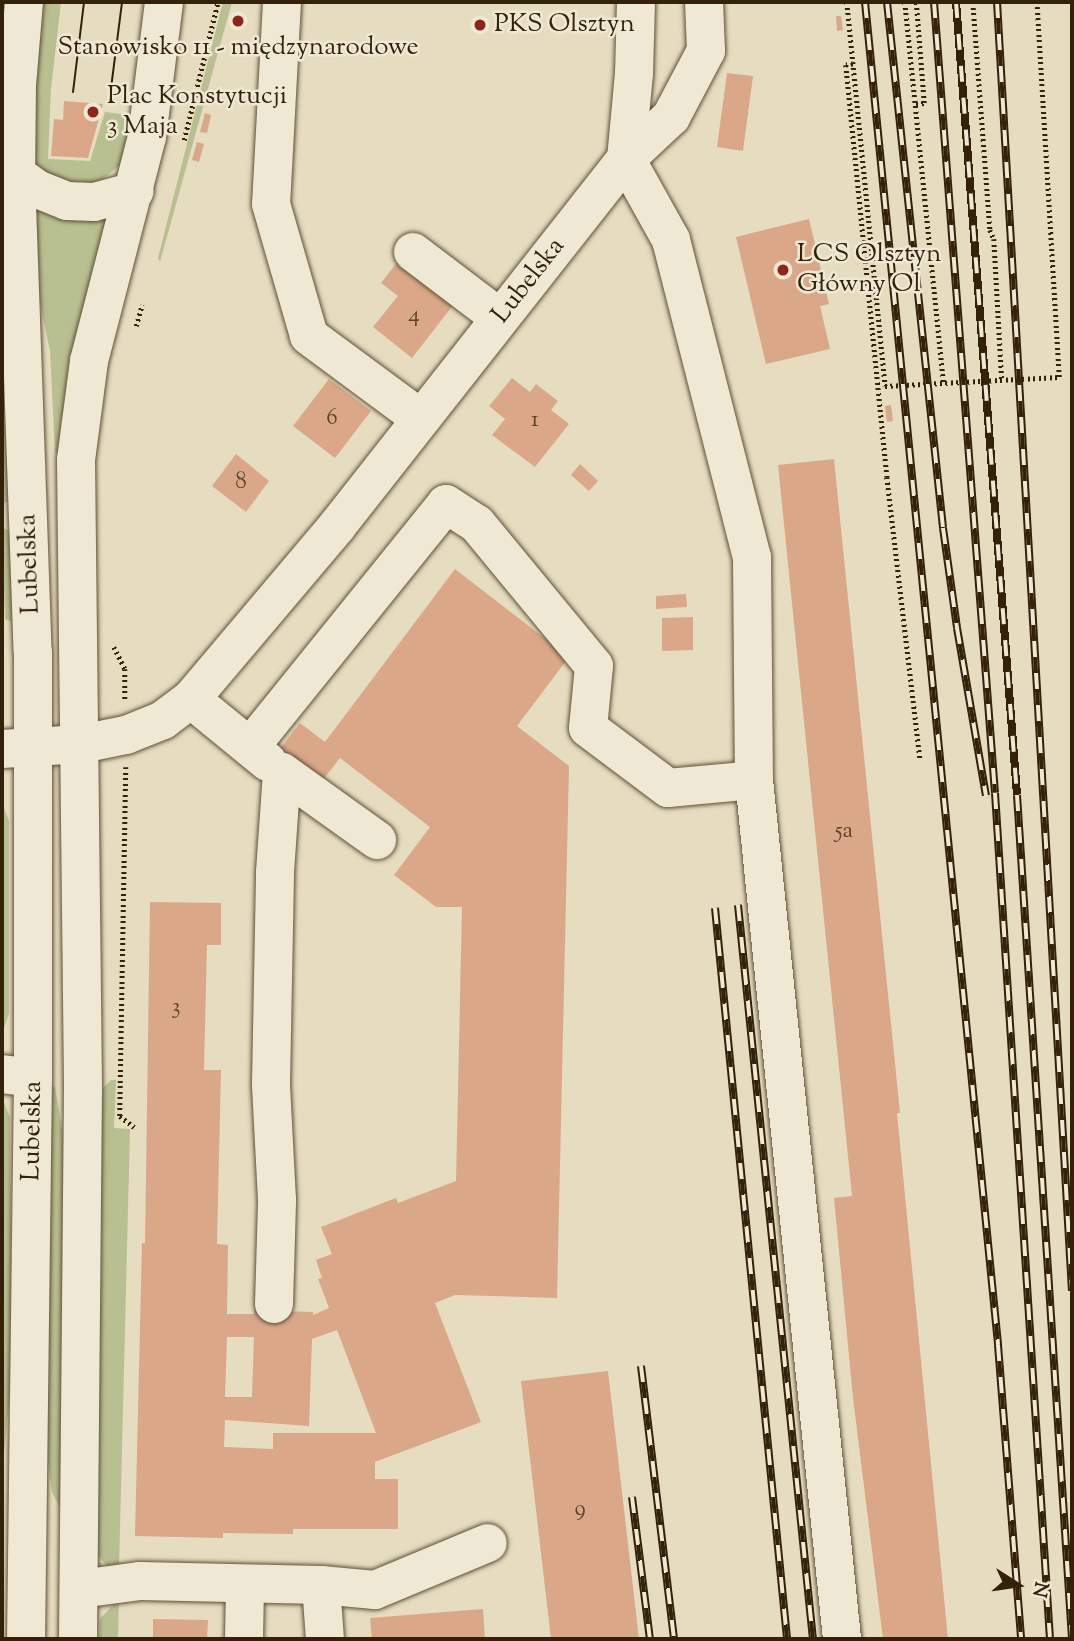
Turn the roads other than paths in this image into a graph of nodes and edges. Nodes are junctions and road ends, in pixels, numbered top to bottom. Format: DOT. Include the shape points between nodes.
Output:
graph roads {
  1 [pos="24,2"];
  2 [pos="164,2"];
  3 [pos="282,2"];
  4 [pos="636,2"];
  5 [pos="704,2"];
  6 [pos="626,159"];
  7 [pos="9,170"];
  8 [pos="135,191"];
  9 [pos="413,252"];
  10 [pos="500,318"];
  11 [pos="420,418"];
  12 [pos="15,517"];
  13 [pos="191,699"];
  14 [pos="81,744"];
  15 [pos="250,747"];
  16 [pos="18,748"];
  17 [pos="282,772"];
  18 [pos="754,780"];
  19 [pos="377,840"];
  20 [pos="18,1076"];
  21 [pos="274,1304"];
  22 [pos="488,1543"];
  23 [pos="245,1585"];
  24 [pos="321,1585"];
  25 [pos="80,1589"];
  26 [pos="22,1637"];
  27 [pos="78,1639"];
  28 [pos="244,1639"];
  29 [pos="325,1639"];
  30 [pos="842,1639"];
  1 -- 7 [label="street"];
  2 -- 8 [label="street" via="147,137"];
  3 -- 11 [label="street" via="271,204 309,336"];
  4 -- 6 [label="street"];
  5 -- 6 [label="street, Lubelska" via="706,51 670,117"];
  6 -- 10 [label="street, Lubelska"];
  6 -- 18 [label="street" via="671,240 752,557"];
  7 -- 8 [label="street" via="37,189 67,201 94,202"];
  7 -- 12 [label="street, Lubelska"];
  8 -- 14 [label="street, Lubelska" via="89,361 80,412 76,460"];
  9 -- 10 [label="street"];
  10 -- 11 [label="street, Lubelska"];
  11 -- 13 [label="street, Lubelska" via="337,526"];
  12 -- 16 [label="street, Lubelska"];
  13 -- 14 [label="street, Lubelska" via="139,731"];
  13 -- 15 [label="street"];
  14 -- 16 [label="street"];
  14 -- 25 [label="street, Lubelska"];
  15 -- 17 [label="street"];
  15 -- 18 [label="street" via="446,504 477,524 594,666 588,728 668,788"];
  16 -- 20 [label="street, Lubelska"];
  17 -- 19 [label="street"];
  17 -- 21 [label="street" via="271,1084 277,1200"];
  18 -- 30 [label="street"];
  20 -- 26 [label="street, Lubelska"];
  22 -- 24 [label="street" via="375,1590"];
  23 -- 24 [label="street"];
  23 -- 25 [label="street" via="140,1581"];
  23 -- 28 [label="street"];
  24 -- 29 [label="street"];
  25 -- 27 [label="street, Lubelska"];
}
